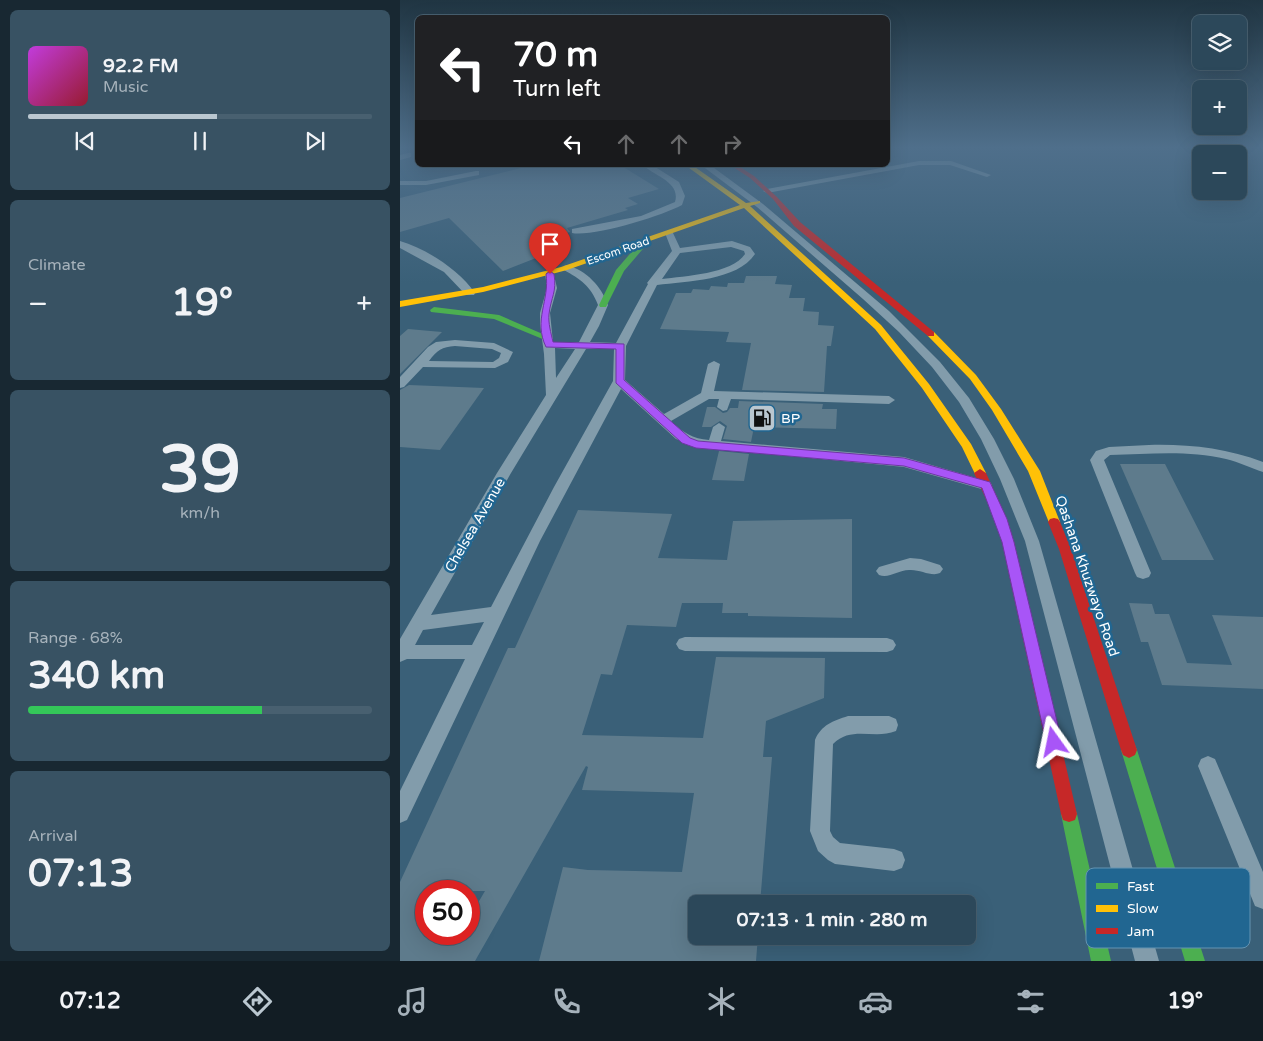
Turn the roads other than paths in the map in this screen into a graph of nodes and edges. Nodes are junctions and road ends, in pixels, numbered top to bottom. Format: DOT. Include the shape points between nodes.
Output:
graph roads {
  1 [pos="680,193"];
  2 [pos="732,193"];
  3 [pos="737,193"];
  4 [pos="769,193"];
  5 [pos="781,193"];
  6 [pos="771,195"];
  7 [pos="750,204"];
  8 [pos="575,231"];
  9 [pos="669,233"];
  10 [pos="645,242"];
  11 [pos="400,244"];
  12 [pos="677,251"];
  13 [pos="567,268"];
  14 [pos="550,274"];
  15 [pos="652,283"];
  16 [pos="470,294"];
  17 [pos="400,304"];
  18 [pos="603,305"];
  19 [pos="400,309"];
  20 [pos="548,342"];
  21 [pos="583,344"];
  22 [pos="620,346"];
  23 [pos="420,364"];
  24 [pos="714,364"];
  25 [pos="620,381"];
  26 [pos="400,384"];
  27 [pos="551,395"];
  28 [pos="707,395"];
  29 [pos="889,400"];
  30 [pos="663,420"];
  31 [pos="719,427"];
  32 [pos="714,445"];
  33 [pos="1263,467"];
  34 [pos="986,485"];
  35 [pos="934,569"];
  36 [pos="884,571"];
  37 [pos="1143,573"];
  38 [pos="497,613"];
  39 [pos="419,624"];
  40 [pos="684,644"];
  41 [pos="887,645"];
  42 [pos="477,652"];
  43 [pos="401,654"];
  44 [pos="889,725"];
  45 [pos="1208,766"];
  46 [pos="400,813"];
  47 [pos="894,860"];
  48 [pos="1122,868"];
  49 [pos="1166,868"];
  50 [pos="1086,891"];
  51 [pos="1263,898"];
  52 [pos="1098,948"];
  53 [pos="1143,948"];
  54 [pos="1191,948"];
  55 [pos="1101,961"];
  56 [pos="1147,961"];
  57 [pos="1195,961"];
  1 -- 8 [label="lane" via="679,203 665,210 623,223"];
  2 -- 7 [label="main road"];
  3 -- 7 [label="lane"];
  4 -- 6 [label="main road, Qashana Khuzwayo Road"];
  5 -- 6 [label="lane"];
  6 -- 7 [label="main road, Escom Road"];
  6 -- 49 [label="main road, Qashana Khuzwayo Road" via="797,224 943,345 979,385 1034,471 1066,549"];
  7 -- 9 [label="main road, Escom Road"];
  7 -- 34 [label="main road" via="878,327 945,412 967,446"];
  7 -- 48 [label="lane" via="883,310 935,363 968,408 1006,475 1032,541"];
  9 -- 10 [label="main road, Escom Road"];
  9 -- 12 [label="lane"];
  10 -- 13 [label="main road, Escom Road"];
  10 -- 18 [label="main road" via="620,270"];
  11 -- 16 [label="lane" via="447,268"];
  12 -- 15 [label="lane"];
  12 -- 15 [label="lane" via="732,244 747,249 750,254 743,265 728,271"];
  13 -- 14 [label="main road, Escom Road"];
  13 -- 18 [label="lane" via="592,282"];
  14 -- 16 [label="main road, Escom Road"];
  14 -- 20 [label="lane" via="552,288 544,324"];
  15 -- 22 [label="lane"];
  16 -- 17 [label="main road, Escom Road"];
  18 -- 21 [label="lane, Chelsea Avenue"];
  19 -- 20 [label="main road" via="480,314"];
  20 -- 21 [label="lane"];
  20 -- 27 [label="lane"];
  21 -- 22 [label="lane"];
  21 -- 27 [label="lane, Chelsea Avenue"];
  22 -- 25 [label="lane"];
  23 -- 23 [label="lane" via="495,365 504,360 507,352 494,346 446,343 433,347"];
  23 -- 26 [label="lane"];
  24 -- 28 [label="lane"];
  25 -- 30 [label="lane"];
  25 -- 38 [label="lane" via="582,446"];
  27 -- 39 [label="lane, Chelsea Avenue"];
  28 -- 29 [label="lane" via="724,401"];
  28 -- 30 [label="lane"];
  30 -- 32 [label="lane" via="696,445"];
  31 -- 32 [label="lane"];
  32 -- 34 [label="lane" via="904,462"];
  33 -- 37 [label="lane" via="1221,452 1190,448 1101,454 1097,460"];
  34 -- 50 [label="main road" via="1008,542"];
  35 -- 36 [label="lane" via="920,563 907,563"];
  38 -- 39 [label="lane"];
  38 -- 42 [label="lane"];
  39 -- 43 [label="lane, Chelsea Avenue"];
  40 -- 41 [label="lane"];
  42 -- 43 [label="lane"];
  42 -- 46 [label="lane"];
  44 -- 47 [label="lane" via="848,725 835,729 824,740 820,831 825,844 835,853"];
  45 -- 51 [label="lane"];
  52 -- 55 [label="main road"];
  53 -- 56 [label="lane"];
  54 -- 57 [label="main road, Qashana Khuzwayo Road"];
}
